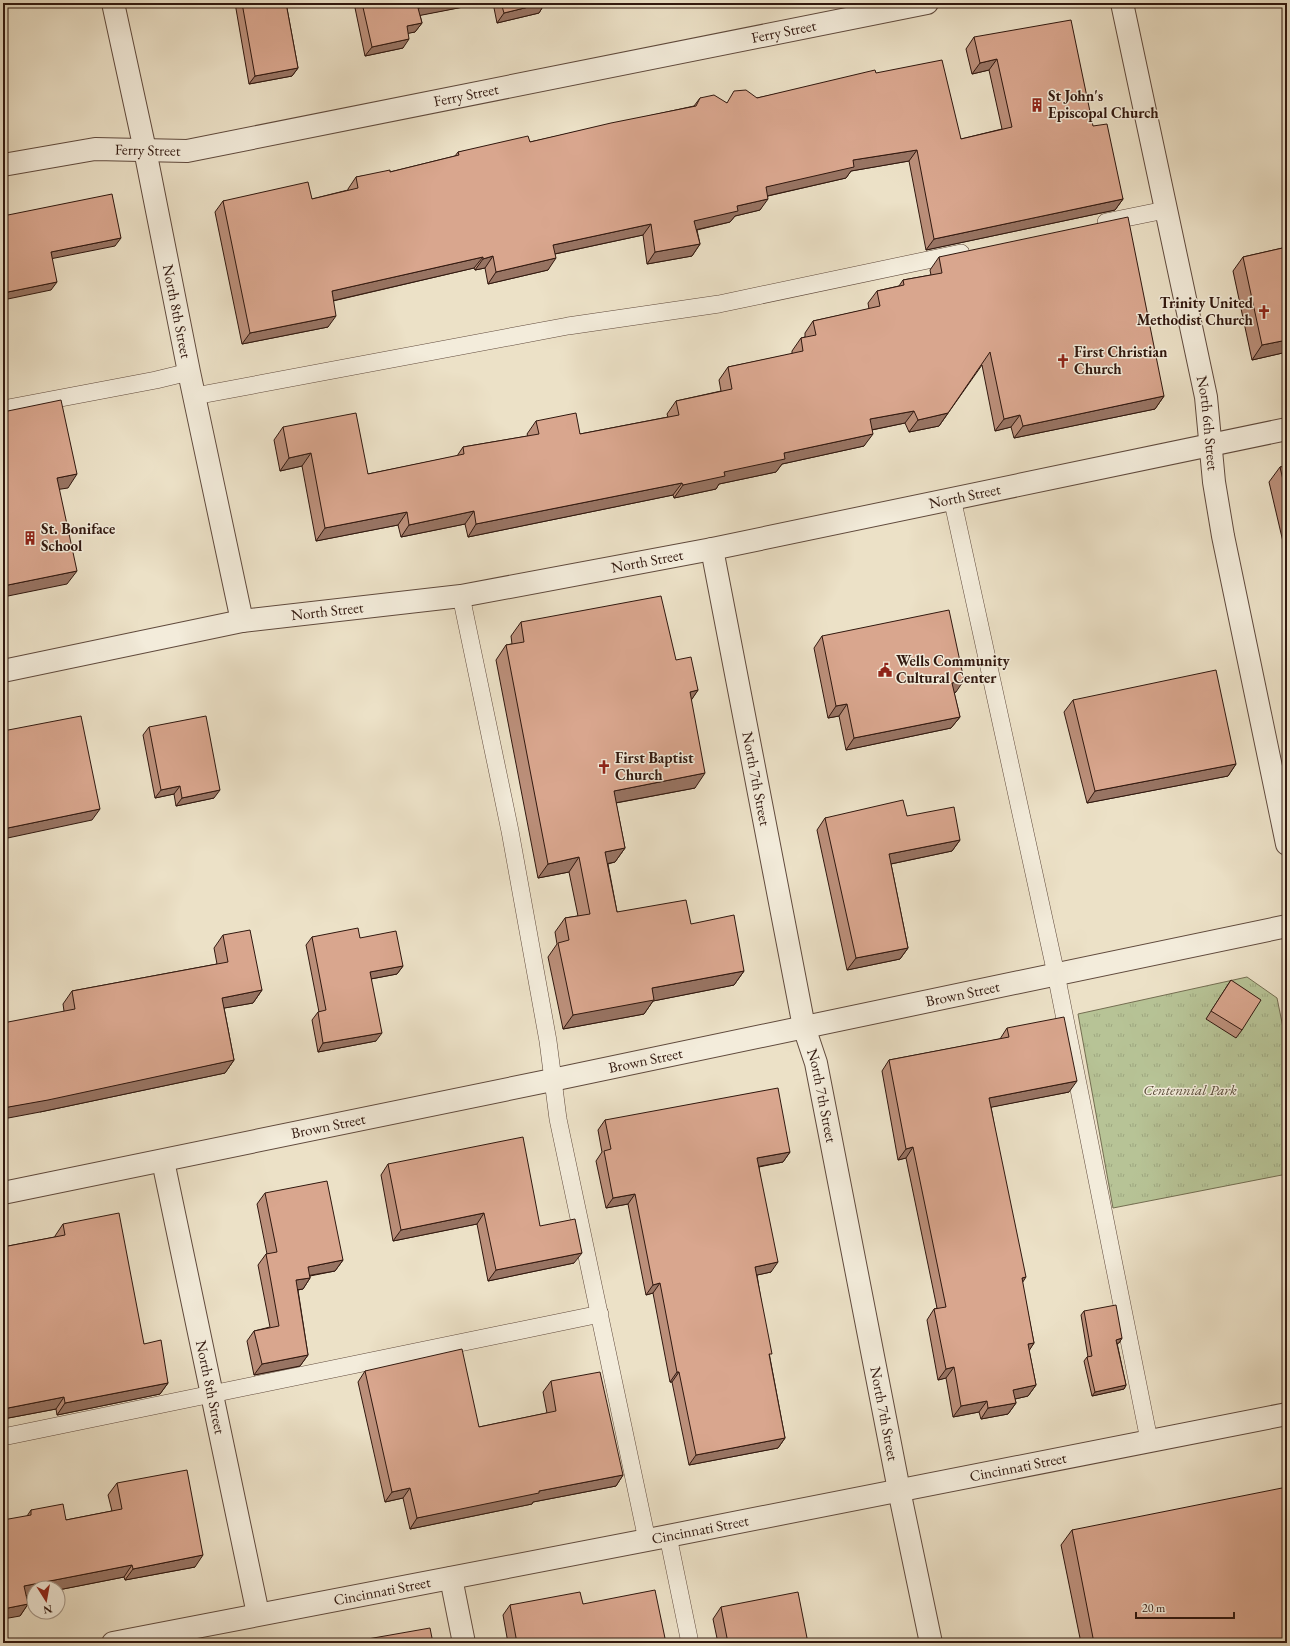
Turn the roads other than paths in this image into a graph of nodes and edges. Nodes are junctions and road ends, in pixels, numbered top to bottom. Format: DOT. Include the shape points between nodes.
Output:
graph roads {
  1 [pos="113,3"];
  2 [pos="927,3"];
  3 [pos="1122,3"];
  4 [pos="145,150"];
  5 [pos="3,165"];
  6 [pos="1165,210"];
  7 [pos="1092,225"];
  8 [pos="975,250"];
  9 [pos="189,372"];
  10 [pos="195,396"];
  11 [pos="3,409"];
  12 [pos="1287,429"];
  13 [pos="1211,445"];
  14 [pos="952,498"];
  15 [pos="712,549"];
  16 [pos="461,596"];
  17 [pos="242,620"];
  18 [pos="3,671"];
  19 [pos="1287,844"];
  20 [pos="1287,926"];
  21 [pos="1056,974"];
  22 [pos="804,1027"];
  23 [pos="552,1080"];
  24 [pos="163,1161"];
  25 [pos="3,1192"];
  26 [pos="600,1314"];
  27 [pos="212,1395"];
  28 [pos="1287,1414"];
  29 [pos="3,1437"];
  30 [pos="1149,1440"];
  31 [pos="899,1490"];
  32 [pos="658,1538"];
  33 [pos="451,1578"];
  34 [pos="258,1614"];
  35 [pos="113,1643"];
  36 [pos="464,1643"];
  37 [pos="690,1643"];
  38 [pos="932,1643"];
  1 -- 4 [label="street, North 8th Street"];
  2 -- 4 [label="street, Ferry Street" via="187,151"];
  3 -- 6 [label="street, North 6th Street"];
  4 -- 5 [label="street, Ferry Street" via="95,149"];
  4 -- 9 [label="street, North 8th Street"];
  6 -- 7 [label="lane"];
  6 -- 13 [label="street, North 6th Street" via="1206,397"];
  8 -- 10 [label="lane" via="719,304 568,326"];
  9 -- 10 [label="street, North 8th Street"];
  9 -- 11 [label="lane"];
  10 -- 17 [label="street, North 8th Street"];
  12 -- 13 [label="street, North Street"];
  13 -- 14 [label="street, North Street"];
  13 -- 19 [label="street, North 6th Street" via="1223,536"];
  14 -- 15 [label="street, North Street"];
  14 -- 21 [label="lane"];
  15 -- 16 [label="street, North Street"];
  15 -- 22 [label="street, North 7th Street"];
  16 -- 17 [label="street, North Street"];
  16 -- 23 [label="lane" via="510,831 548,1041"];
  17 -- 18 [label="street, North Street"];
  20 -- 21 [label="street, Brown Street"];
  21 -- 22 [label="street, Brown Street"];
  21 -- 30 [label="lane"];
  22 -- 23 [label="street, Brown Street"];
  22 -- 31 [label="street, North 7th Street" via="816,1063"];
  23 -- 24 [label="street, Brown Street"];
  23 -- 26 [label="lane"];
  24 -- 25 [label="street, Brown Street"];
  24 -- 27 [label="street, North 8th Street"];
  26 -- 27 [label="lane"];
  26 -- 32 [label="lane"];
  27 -- 29 [label="lane"];
  27 -- 34 [label="street, North 8th Street"];
  28 -- 30 [label="street, Cincinnati Street"];
  30 -- 31 [label="street, Cincinnati Street"];
  31 -- 32 [label="street, Cincinnati Street"];
  31 -- 38 [label="street, North 7th Street"];
  32 -- 33 [label="street, Cincinnati Street"];
  32 -- 37 [label="lane"];
  33 -- 34 [label="street, Cincinnati Street"];
  33 -- 36 [label="street"];
  34 -- 35 [label="street, Cincinnati Street"];
}
